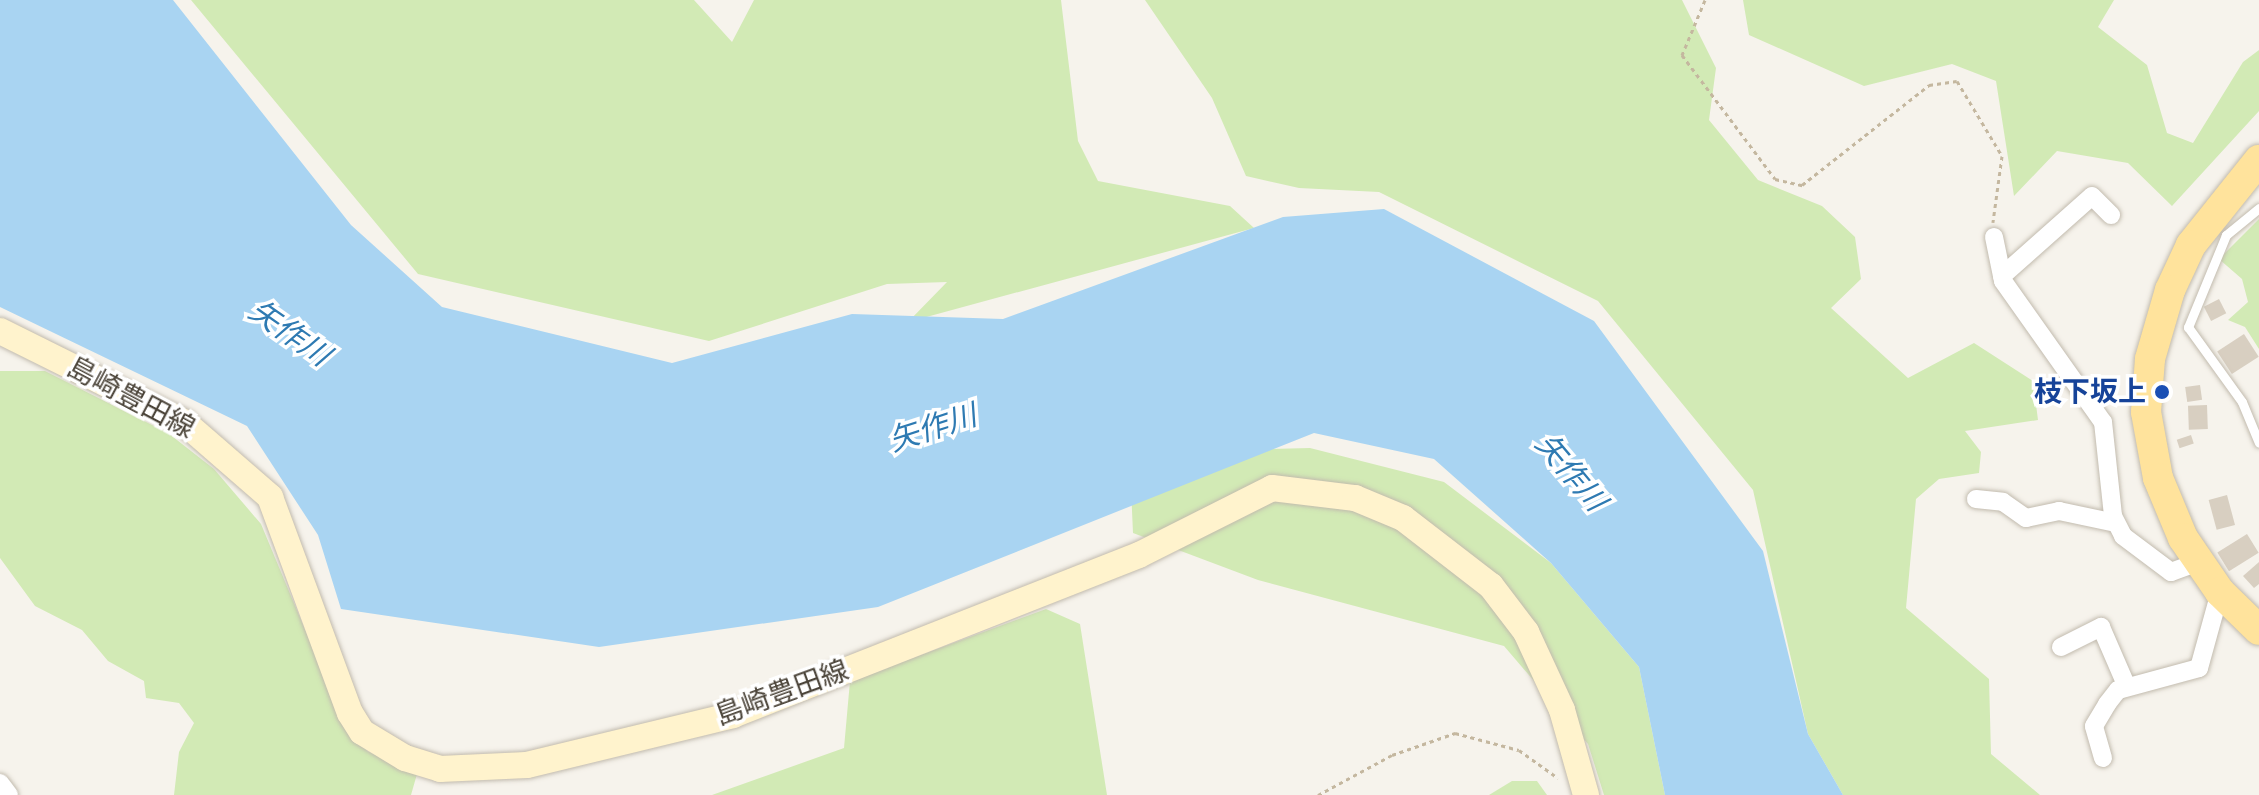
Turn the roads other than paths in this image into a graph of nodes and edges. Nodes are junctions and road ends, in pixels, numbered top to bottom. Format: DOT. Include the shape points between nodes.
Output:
graph roads {
  1 [pos="2259,160"];
  2 [pos="2259,208"];
  3 [pos="2111,215"];
  4 [pos="1994,237"];
  5 [pos="2002,276"];
  6 [pos="0,331"];
  7 [pos="2259,443"];
  8 [pos="1976,499"];
  9 [pos="2116,523"];
  10 [pos="2196,563"];
  11 [pos="2220,592"];
  12 [pos="2259,630"];
  13 [pos="2061,647"];
  14 [pos="2127,687"];
  15 [pos="2103,758"];
  16 [pos="0,783"];
  17 [pos="1575,790"];
  18 [pos="9,795"];
  1 -- 10 [label="main road" via="2191,245 2148,371 2158,478"];
  2 -- 7 [label="lane" via="2226,235 2189,311 2188,327 2242,402"];
  3 -- 5 [label="street" via="2092,196"];
  4 -- 5 [label="street"];
  5 -- 9 [label="street" via="2103,422"];
  6 -- 17 [label="main road, 島崎豊田線" via="185,423 270,497 350,713 362,732 405,758 440,769 527,765 733,715 1139,555 1272,488 1355,498 1403,518 1491,586 1538,658"];
  8 -- 9 [label="street" via="2003,502 2026,518 2059,511"];
  9 -- 10 [label="street" via="2144,557 2171,572"];
  10 -- 11 [label="main road"];
  11 -- 12 [label="main road"];
  11 -- 14 [label="street" via="2199,668"];
  13 -- 14 [label="street" via="2101,627"];
  14 -- 15 [label="street" via="2094,726"];
  16 -- 18 [label="street"];
}
